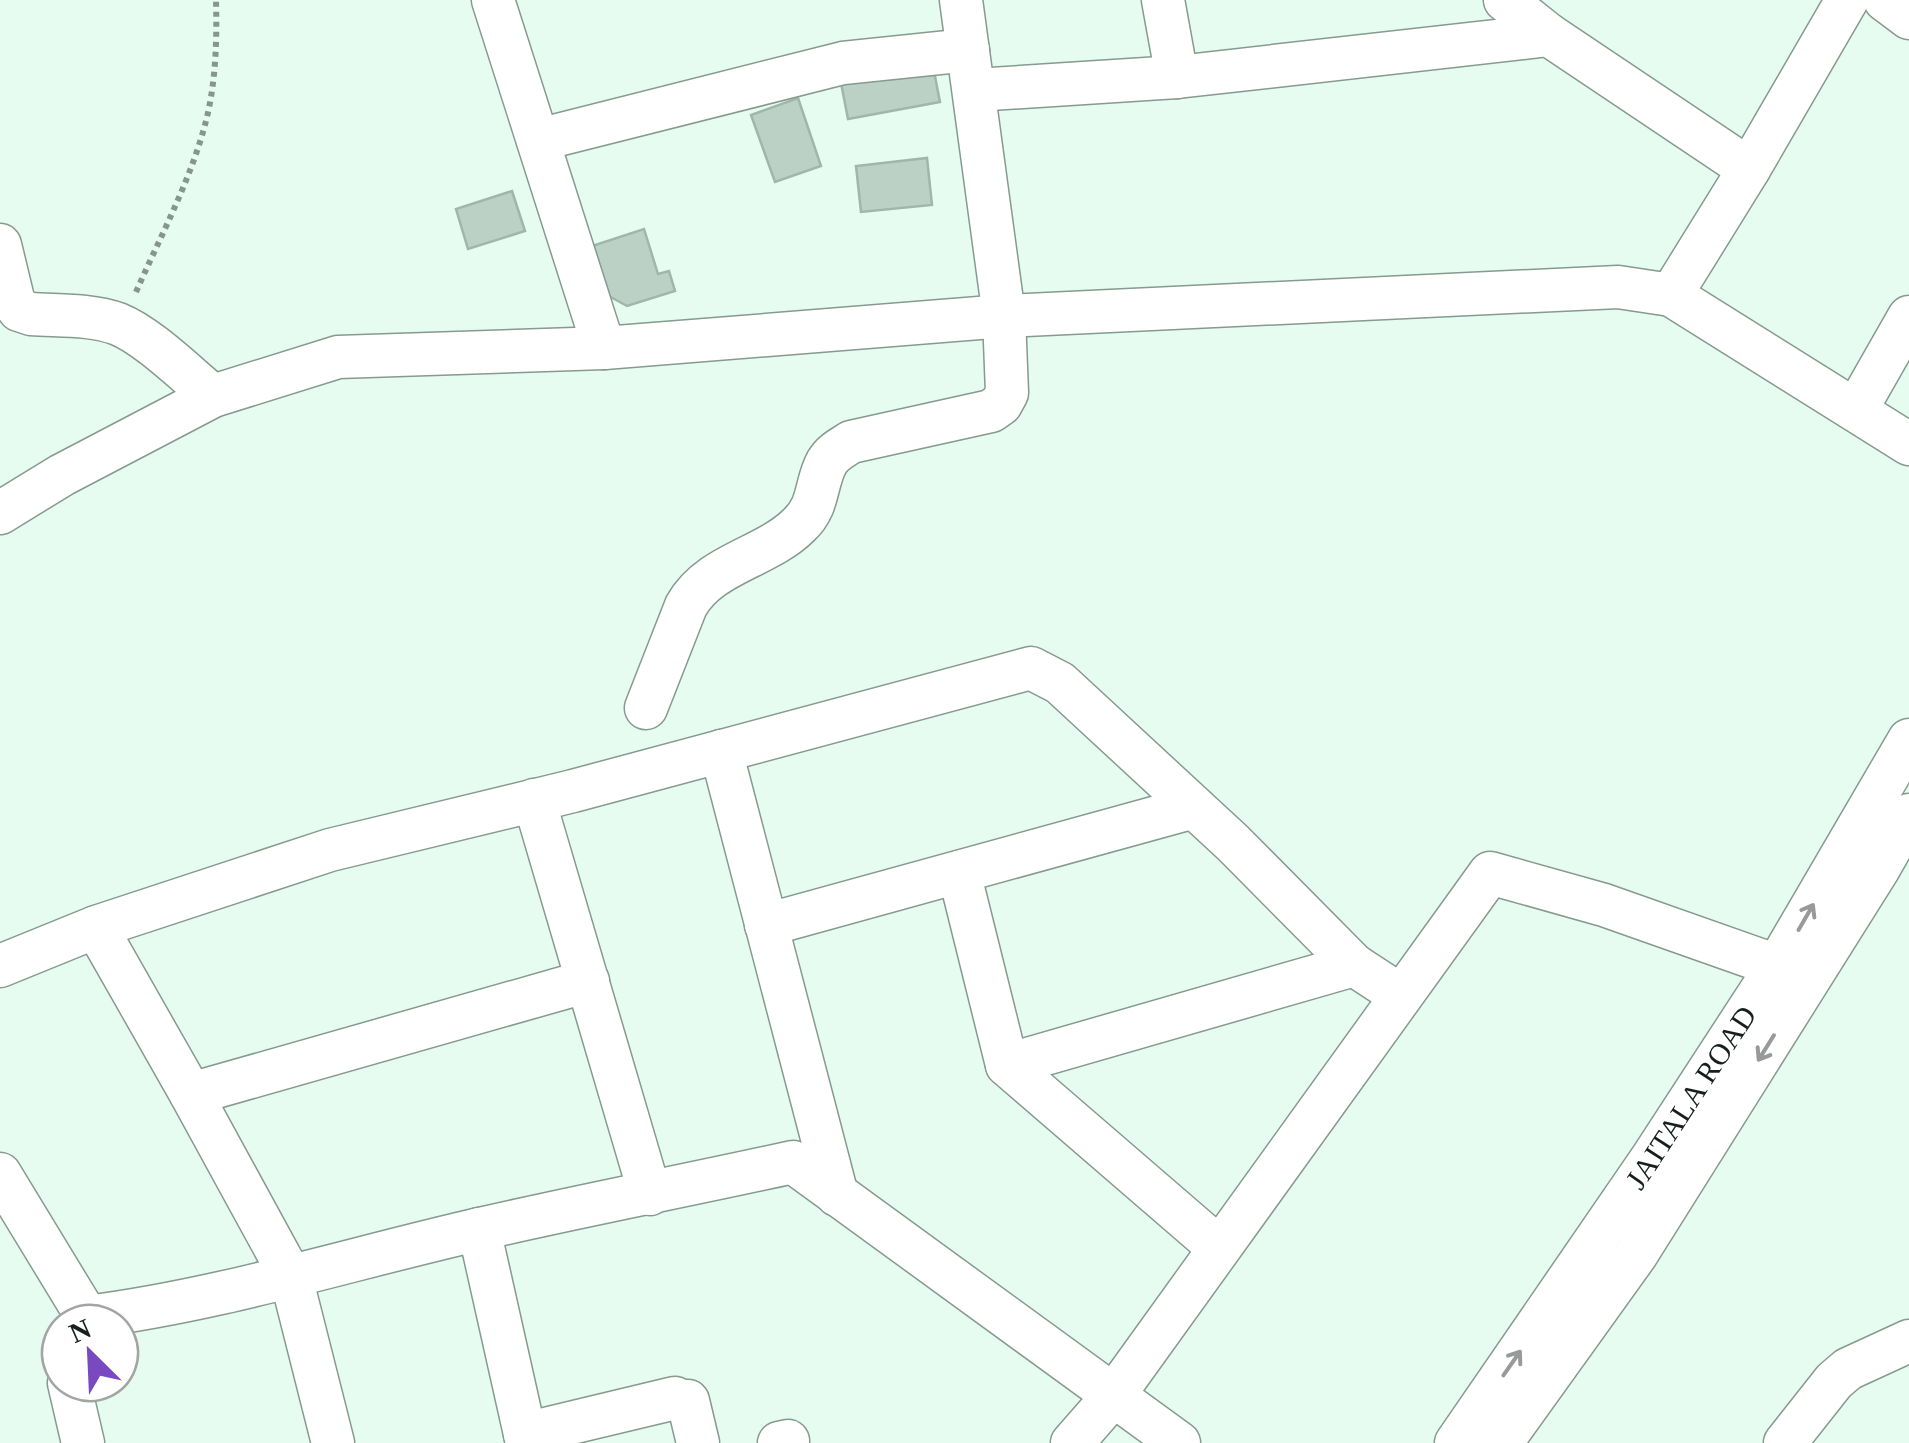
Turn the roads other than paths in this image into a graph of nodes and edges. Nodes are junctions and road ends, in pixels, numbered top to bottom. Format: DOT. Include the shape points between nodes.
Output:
graph roads {
  1 [pos="493,0"];
  2 [pos="960,0"];
  3 [pos="1163,0"];
  4 [pos="1504,0"];
  5 [pos="1847,0"];
  6 [pos="1885,0"];
  7 [pos="1909,18"];
  8 [pos="1548,35"];
  9 [pos="971,70"];
  10 [pos="1177,77"];
  11 [pos="538,140"];
  12 [pos="1749,169"];
  13 [pos="0,245"];
  14 [pos="1671,295"];
  15 [pos="1004,316"];
  16 [pos="1909,317"];
  17 [pos="604,348"];
  18 [pos="213,396"];
  19 [pos="1856,410"];
  20 [pos="1909,444"];
  21 [pos="0,513"];
  22 [pos="646,708"];
  23 [pos="1909,740"];
  24 [pos="721,751"];
  25 [pos="534,800"];
  26 [pos="1194,807"];
  27 [pos="1909,816"];
  28 [pos="1877,867"];
  29 [pos="959,872"];
  30 [pos="766,925"];
  31 [pos="96,927"];
  32 [pos="1354,964"];
  33 [pos="0,966"];
  34 [pos="1776,966"];
  35 [pos="588,981"];
  36 [pos="1400,995"];
  37 [pos="1007,1064"];
  38 [pos="192,1094"];
  39 [pos="0,1174"];
  40 [pos="650,1194"];
  41 [pos="837,1195"];
  42 [pos="479,1229"];
  43 [pos="1219,1248"];
  44 [pos="291,1278"];
  45 [pos="75,1303"];
  46 [pos="140,1310"];
  47 [pos="1909,1342"];
  48 [pos="1114,1394"];
  49 [pos="74,1403"];
  50 [pos="526,1438"];
  51 [pos="83,1443"];
  52 [pos="334,1443"];
  53 [pos="698,1443"];
  54 [pos="1072,1443"];
  55 [pos="1179,1443"];
  56 [pos="1456,1443"];
  57 [pos="1501,1443"];
  58 [pos="1785,1443"];
  1 -- 11 [label="street"];
  2 -- 9 [label="street"];
  3 -- 10 [label="street"];
  4 -- 8 [label="street"];
  5 -- 12 [label="street"];
  6 -- 7 [label="street"];
  8 -- 10 [label="street"];
  8 -- 12 [label="street"];
  9 -- 10 [label="street"];
  9 -- 11 [label="street" via="843,63"];
  9 -- 15 [label="street"];
  11 -- 17 [label="street"];
  12 -- 14 [label="street"];
  13 -- 18 [label="street" via="20,310 121,326"];
  14 -- 15 [label="street" via="1618,287"];
  14 -- 19 [label="street"];
  15 -- 17 [label="street"];
  15 -- 22 [label="street" via="1002,404 835,452 802,524 694,592"];
  16 -- 19 [label="street"];
  17 -- 18 [label="street" via="338,357"];
  18 -- 21 [label="street"];
  19 -- 20 [label="street"];
  23 -- 28 [label="street, JAITALA ROAD"];
  24 -- 25 [label="street"];
  24 -- 26 [label="street" via="1031,668 1060,683"];
  24 -- 30 [label="street"];
  25 -- 31 [label="street" via="330,850"];
  25 -- 35 [label="street"];
  26 -- 29 [label="street"];
  26 -- 32 [label="street"];
  27 -- 28 [label="street, JAITALA ROAD"];
  34 -- 28 [label="street, JAITALA ROAD, one-way"];
  28 -- 57 [label="street, JAITALA ROAD, one-way" via="1636,1254"];
  29 -- 30 [label="street"];
  29 -- 37 [label="street"];
  30 -- 41 [label="street"];
  31 -- 33 [label="street"];
  31 -- 38 [label="street"];
  32 -- 36 [label="street"];
  32 -- 37 [label="street"];
  34 -- 36 [label="street" via="1490,873"];
  56 -- 34 [label="street, JAITALA ROAD, one-way"];
  35 -- 38 [label="street"];
  35 -- 40 [label="street"];
  36 -- 43 [label="street"];
  37 -- 43 [label="street"];
  38 -- 44 [label="street"];
  39 -- 45 [label="street"];
  40 -- 41 [label="street" via="792,1162"];
  40 -- 42 [label="street"];
  41 -- 48 [label="street"];
  42 -- 44 [label="street"];
  42 -- 50 [label="street"];
  43 -- 48 [label="street"];
  44 -- 46 [label="street"];
  44 -- 52 [label="street"];
  47 -- 58 [label="street" via="1848,1369"];
  48 -- 54 [label="street"];
  48 -- 55 [label="street"];
  49 -- 51 [label="street"];
  50 -- 53 [label="street" via="682,1399"];
}
